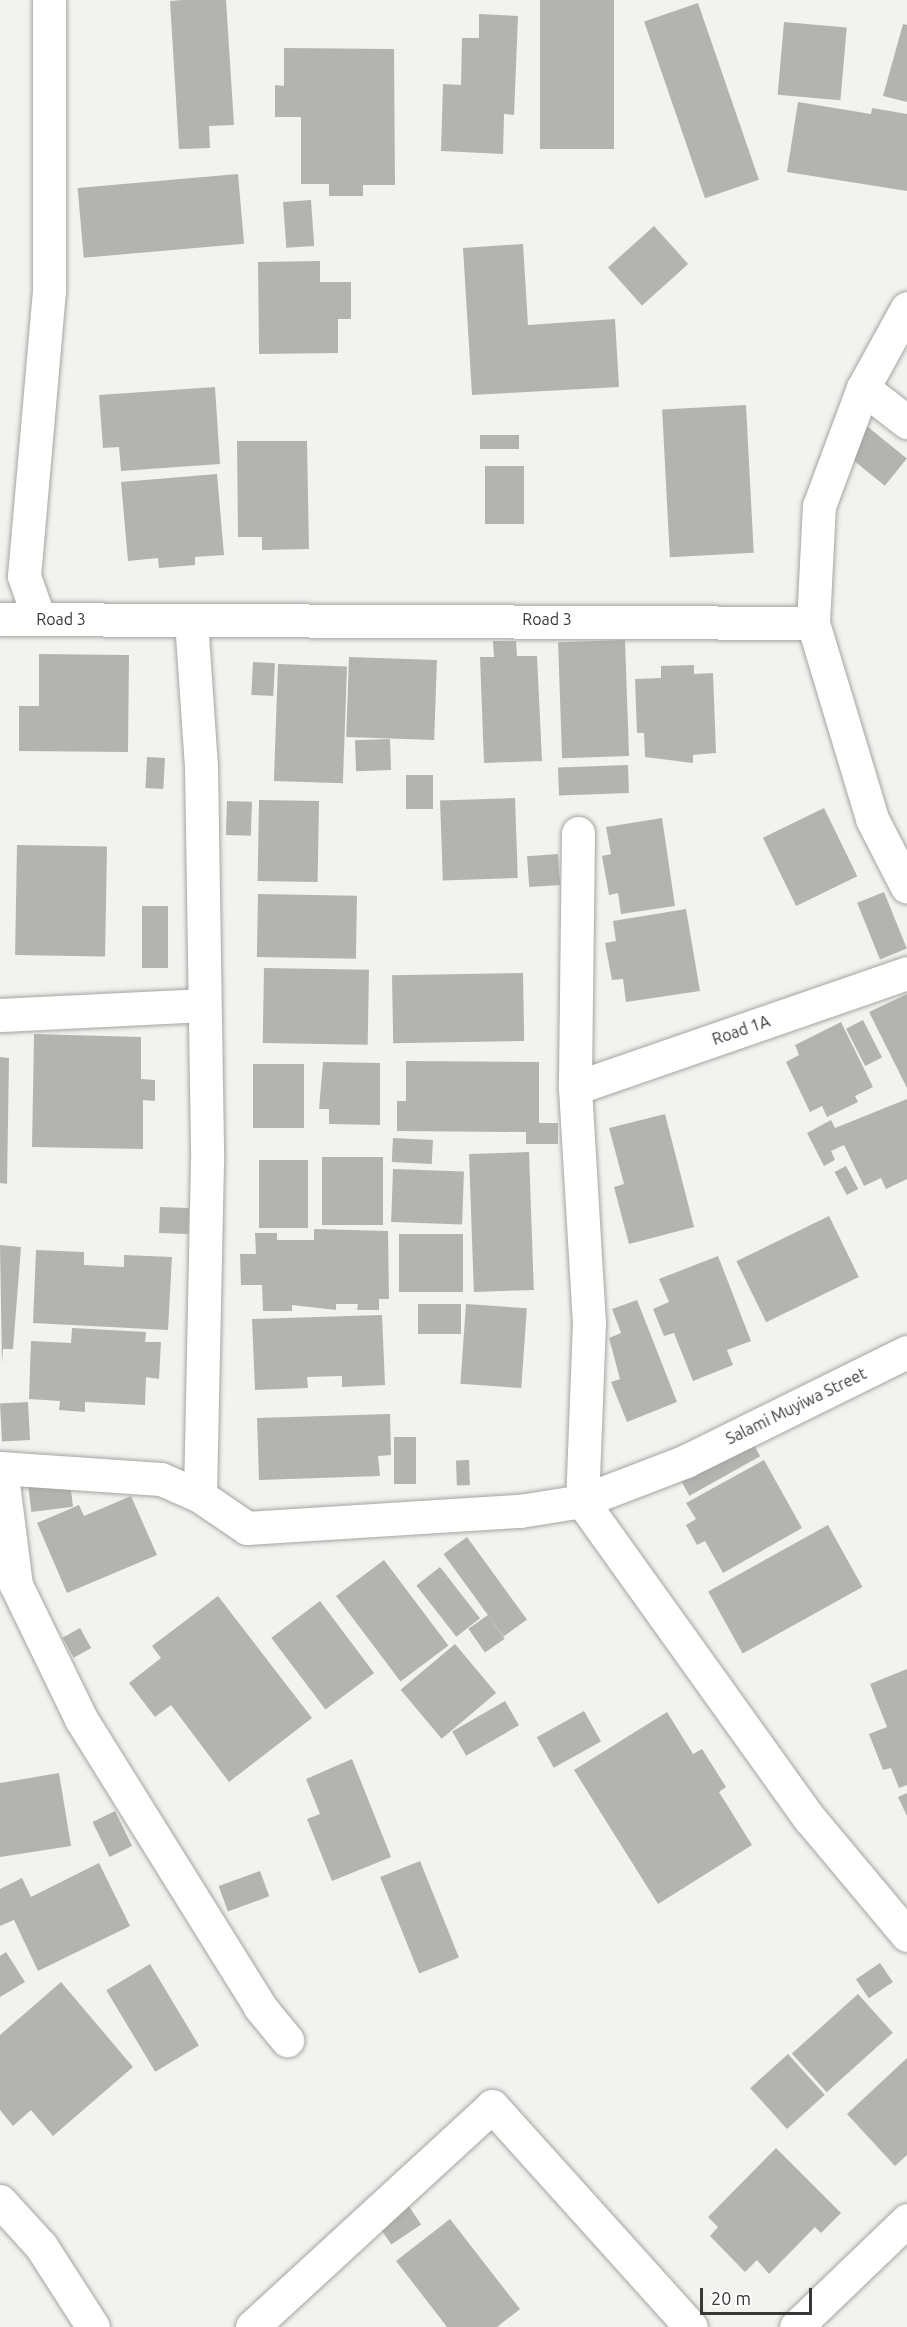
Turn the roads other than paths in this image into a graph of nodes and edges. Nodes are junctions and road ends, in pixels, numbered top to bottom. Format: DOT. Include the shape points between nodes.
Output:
graph roads {
  1 [pos="49,0"];
  2 [pos="907,308"];
  3 [pos="862,388"];
  4 [pos="907,422"];
  5 [pos="0,619"];
  6 [pos="39,619"];
  7 [pos="191,620"];
  8 [pos="813,623"];
  9 [pos="578,833"];
  10 [pos="907,887"];
  11 [pos="907,973"];
  12 [pos="204,1005"];
  13 [pos="0,1015"];
  14 [pos="575,1088"];
  15 [pos="907,1352"];
  16 [pos="1,1468"];
  17 [pos="200,1496"];
  18 [pos="582,1501"];
  19 [pos="907,1935"];
  20 [pos="287,2040"];
  21 [pos="0,2201"];
  22 [pos="907,2220"];
  23 [pos="93,2327"];
  24 [pos="252,2327"];
  25 [pos="691,2327"];
  26 [pos="796,2327"];
  1 -- 6 [label="street" via="49,291 24,576"];
  2 -- 3 [label="street"];
  3 -- 4 [label="street"];
  3 -- 8 [label="street" via="819,506"];
  5 -- 6 [label="street, Road 3"];
  6 -- 7 [label="street, Road 3"];
  7 -- 8 [label="street, Road 3"];
  7 -- 12 [label="street" via="201,765"];
  8 -- 10 [label="street" via="872,819"];
  9 -- 14 [label="street"];
  11 -- 14 [label="street, Road 1A"];
  12 -- 13 [label="street"];
  12 -- 17 [label="street"];
  14 -- 18 [label="street" via="589,1322"];
  15 -- 18 [label="street, Salami Muyiwa Street" via="686,1461"];
  16 -- 17 [label="street, Salami Muyiwa Street" via="161,1479"];
  16 -- 20 [label="street" via="16,1585 76,1709 260,2007"];
  17 -- 18 [label="street, Salami Muyiwa Street" via="248,1528 520,1511"];
  18 -- 19 [label="street" via="810,1819"];
  21 -- 23 [label="street" via="41,2246"];
  22 -- 26 [label="street"];
  24 -- 25 [label="street" via="492,2106"];
}
